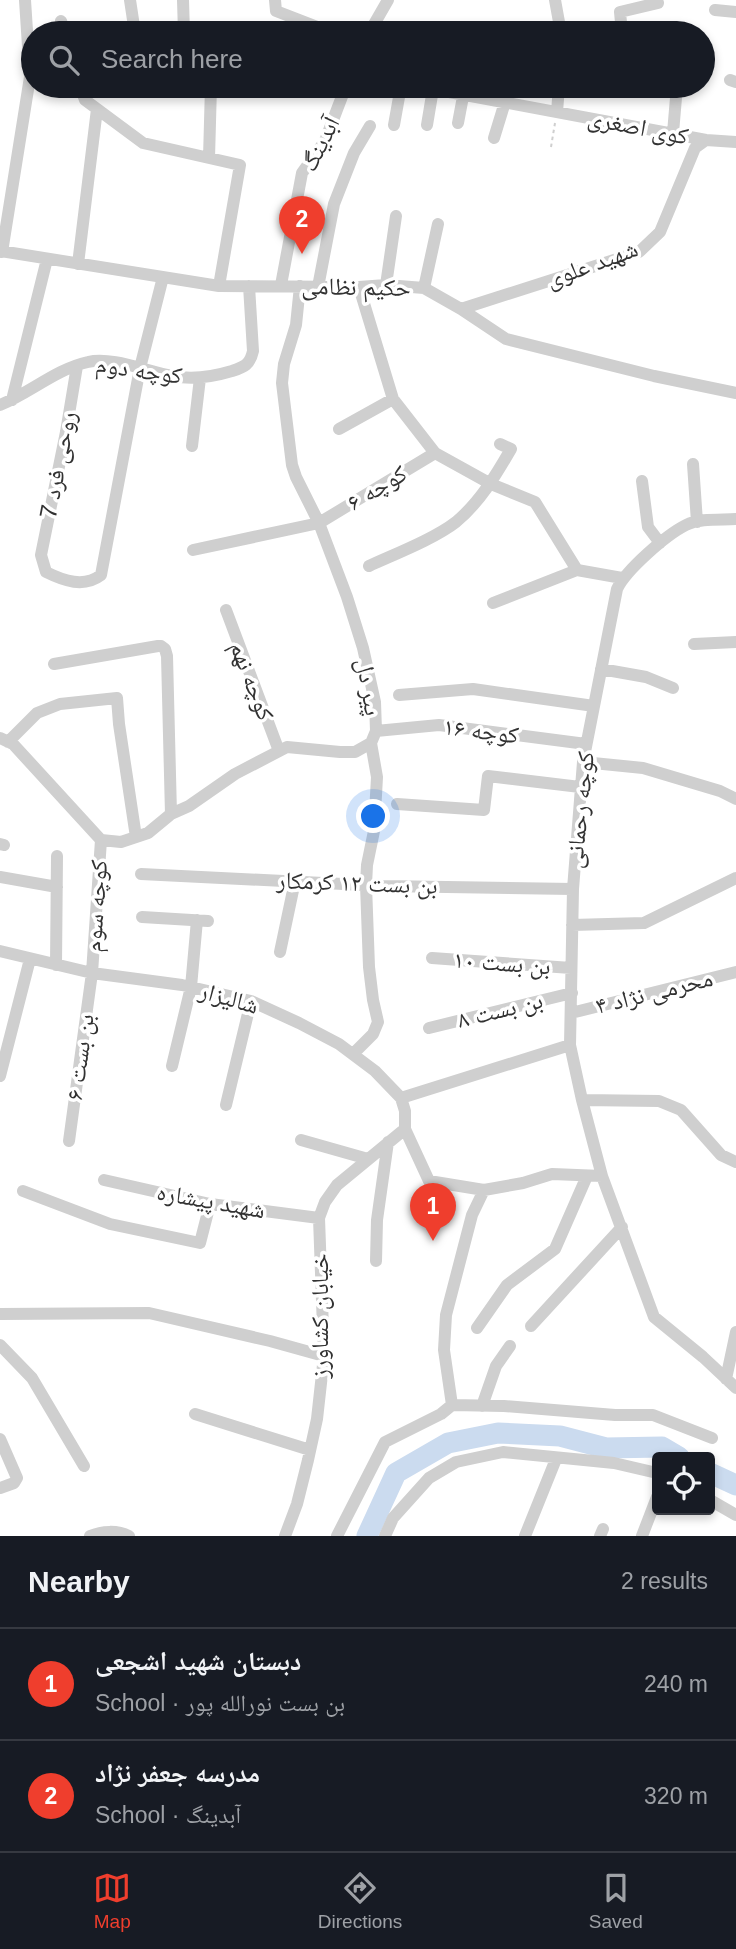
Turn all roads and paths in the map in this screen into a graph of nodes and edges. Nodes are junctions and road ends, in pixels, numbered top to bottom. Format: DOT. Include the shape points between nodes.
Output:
graph roads {
  1 [pos="25,0"];
  2 [pos="130,0"];
  3 [pos="183,0"];
  4 [pos="275,0"];
  5 [pos="388,0"];
  6 [pos="555,0"];
  7 [pos="657,0"];
  8 [pos="715,10"];
  9 [pos="736,12"];
  10 [pos="26,21"];
  11 [pos="133,21"];
  12 [pos="184,21"];
  13 [pos="302,21"];
  14 [pos="376,21"];
  15 [pos="559,21"];
  16 [pos="621,21"];
  17 [pos="27,98"];
  18 [pos="84,98"];
  19 [pos="211,98"];
  20 [pos="341,98"];
  21 [pos="399,98"];
  22 [pos="432,98"];
  23 [pos="463,98"];
  24 [pos="491,98"];
  25 [pos="558,98"];
  26 [pos="676,98"];
  27 [pos="505,102"];
  28 [pos="97,109"];
  29 [pos="557,112"];
  30 [pos="458,123"];
  31 [pos="394,125"];
  32 [pos="427,125"];
  33 [pos="370,126"];
  34 [pos="673,134"];
  35 [pos="495,138"];
  36 [pos="706,139"];
  37 [pos="736,142"];
  38 [pos="551,147"];
  39 [pos="209,158"];
  40 [pos="396,216"];
  41 [pos="438,224"];
  42 [pos="1,252"];
  43 [pos="47,259"];
  44 [pos="78,264"];
  45 [pos="163,277"];
  46 [pos="281,285"];
  47 [pos="386,285"];
  48 [pos="219,286"];
  49 [pos="249,286"];
  50 [pos="300,286"];
  51 [pos="318,287"];
  52 [pos="359,287"];
  53 [pos="424,288"];
  54 [pos="461,309"];
  55 [pos="77,366"];
  56 [pos="140,368"];
  57 [pos="200,378"];
  58 [pos="736,393"];
  59 [pos="393,399"];
  60 [pos="6,402"];
  61 [pos="339,429"];
  62 [pos="500,444"];
  63 [pos="192,446"];
  64 [pos="435,453"];
  65 [pos="693,464"];
  66 [pos="642,481"];
  67 [pos="491,484"];
  68 [pos="736,519"];
  69 [pos="697,522"];
  70 [pos="319,523"];
  71 [pos="660,543"];
  72 [pos="193,550"];
  73 [pos="369,566"];
  74 [pos="578,570"];
  75 [pos="622,578"];
  76 [pos="493,603"];
  77 [pos="226,610"];
  78 [pos="736,642"];
  79 [pos="694,644"];
  80 [pos="54,664"];
  81 [pos="601,668"];
  82 [pos="673,688"];
  83 [pos="400,695"];
  84 [pos="594,706"];
  85 [pos="373,737"];
  86 [pos="4,740"];
  87 [pos="586,744"];
  88 [pos="279,751"];
  89 [pos="583,761"];
  90 [pos="580,787"];
  91 [pos="736,799"];
  92 [pos="397,804"];
  93 [pos="171,814"];
  94 [pos="136,837"];
  95 [pos="101,840"];
  96 [pos="57,856"];
  97 [pos="141,874"];
  98 [pos="0,877"];
  99 [pos="736,878"];
  100 [pos="295,881"];
  101 [pos="366,885"];
  102 [pos="57,887"];
  103 [pos="573,888"];
  104 [pos="142,917"];
  105 [pos="572,925"];
  106 [pos="0,951"];
  107 [pos="280,952"];
  108 [pos="432,958"];
  109 [pos="30,959"];
  110 [pos="56,965"];
  111 [pos="571,968"];
  112 [pos="736,972"];
  113 [pos="92,973"];
  114 [pos="191,987"];
  115 [pos="572,993"];
  116 [pos="251,1001"];
  117 [pos="571,1013"];
  118 [pos="429,1028"];
  119 [pos="570,1045"];
  120 [pos="353,1054"];
  121 [pos="172,1066"];
  122 [pos="0,1076"];
  123 [pos="401,1098"];
  124 [pos="582,1100"];
  125 [pos="226,1105"];
  126 [pos="405,1129"];
  127 [pos="301,1140"];
  128 [pos="69,1141"];
  129 [pos="388,1142"];
  130 [pos="368,1159"];
  131 [pos="736,1162"];
  132 [pos="587,1175"];
  133 [pos="602,1176"];
  134 [pos="104,1180"];
  135 [pos="484,1190"];
  136 [pos="23,1191"];
  137 [pos="210,1204"];
  138 [pos="319,1218"];
  139 [pos="622,1227"];
  140 [pos="376,1261"];
  141 [pos="0,1314"];
  142 [pos="531,1326"];
  143 [pos="477,1328"];
  144 [pos="736,1332"];
  145 [pos="0,1345"];
  146 [pos="510,1346"];
  147 [pos="324,1356"];
  148 [pos="731,1383"];
  149 [pos="452,1405"];
  150 [pos="482,1406"];
  151 [pos="195,1414"];
  152 [pos="0,1438"];
  153 [pos="712,1438"];
  154 [pos="310,1450"];
  155 [pos="556,1459"];
  156 [pos="84,1466"];
  157 [pos="652,1473"];
  158 [pos="0,1488"];
  159 [pos="715,1503"];
  160 [pos="652,1510"];
  161 [pos="736,1515"];
  162 [pos="90,1536"];
  163 [pos="129,1536"];
  164 [pos="285,1536"];
  165 [pos="337,1536"];
  166 [pos="385,1536"];
  167 [pos="525,1536"];
  168 [pos="642,1536"];
  1 -- 10 [label="street"];
  2 -- 11 [label="street"];
  3 -- 12 [label="street"];
  4 -- 13 [label="street" via="276,11"];
  5 -- 14 [label="street"];
  6 -- 15 [label="street"];
  7 -- 16 [label="street" via="620,12"];
  8 -- 9 [label="street"];
  17 -- 42 [label="street"];
  18 -- 28 [label="street"];
  19 -- 39 [label="street"];
  20 -- 46 [label="street, آبدینگ" via="325,142 302,173"];
  21 -- 31 [label="street"];
  22 -- 32 [label="street"];
  23 -- 30 [label="street"];
  24 -- 27 [label="street, کوی اصغری"];
  25 -- 29 [label="street"];
  26 -- 34 [label="street"];
  27 -- 29 [label="street, کوی اصغری"];
  27 -- 35 [label="street"];
  28 -- 39 [label="street" via="143,144"];
  28 -- 44 [label="street"];
  29 -- 34 [label="street, کوی اصغری"];
  29 -- 38 [label="path"];
  33 -- 51 [label="street" via="334,204"];
  34 -- 36 [label="street, کوی اصغری"];
  36 -- 37 [label="street, کوی اصغری"];
  36 -- 54 [label="street, شهید علوی" via="695,148 660,232 639,252"];
  39 -- 48 [label="street" via="240,165"];
  40 -- 47 [label="street"];
  41 -- 53 [label="street"];
  42 -- 43 [label="street, حکیم نظامی"];
  43 -- 44 [label="street, حکیم نظامی"];
  43 -- 60 [label="street"];
  44 -- 45 [label="street, حکیم نظامی"];
  45 -- 48 [label="street, حکیم نظامی"];
  45 -- 56 [label="street"];
  46 -- 49 [label="street, حکیم نظامی"];
  46 -- 50 [label="street, حکیم نظامی"];
  47 -- 52 [label="street, حکیم نظامی"];
  47 -- 53 [label="street, حکیم نظامی"];
  48 -- 49 [label="street, حکیم نظامی"];
  49 -- 57 [label="street, کوچه دوم" via="251,359 246,367"];
  50 -- 51 [label="street, حکیم نظامی"];
  50 -- 70 [label="street, پیر دل" via="282,383 292,465"];
  51 -- 52 [label="street, حکیم نظامی"];
  52 -- 59 [label="street"];
  53 -- 54 [label="street, حکیم نظامی"];
  54 -- 58 [label="street, حکیم نظامی" via="506,340"];
  55 -- 56 [label="street, کوچه دوم" via="89,361"];
  55 -- 56 [label="street, روحی فرد 7" via="41,555 46,572 88,582 101,575"];
  55 -- 60 [label="street, کوچه دوم"];
  56 -- 57 [label="street, کوچه دوم"];
  57 -- 63 [label="street"];
  59 -- 61 [label="street"];
  59 -- 64 [label="street"];
  62 -- 67 [label="street" via="511,449"];
  64 -- 67 [label="street"];
  64 -- 70 [label="street, کوچه ۶"];
  65 -- 69 [label="street"];
  66 -- 71 [label="street" via="648,527"];
  67 -- 73 [label="street" via="456,522"];
  67 -- 74 [label="street" via="535,502"];
  68 -- 69 [label="street"];
  69 -- 71 [label="street"];
  70 -- 72 [label="street, کوچه ۶"];
  70 -- 85 [label="street, پیر دل" via="363,648 375,702"];
  71 -- 75 [label="street"];
  74 -- 75 [label="street"];
  74 -- 76 [label="street"];
  75 -- 81 [label="street, کوچه رحمانی"];
  77 -- 88 [label="street, کوچه نهم"];
  78 -- 79 [label="street"];
  80 -- 93 [label="street" via="158,646 165,649"];
  81 -- 82 [label="street"];
  81 -- 84 [label="street, کوچه رحمانی"];
  83 -- 84 [label="street" via="473,689"];
  84 -- 87 [label="street, کوچه رحمانی"];
  85 -- 87 [label="street, کوچه ۱۶" via="439,725"];
  85 -- 88 [label="street, پیر دل" via="355,751 287,747"];
  85 -- 101 [label="street" via="377,777"];
  86 -- 94 [label="street" via="37,713 60,704 117,698"];
  86 -- 95 [label="street"];
  87 -- 89 [label="street, کوچه رحمانی"];
  88 -- 93 [label="street, پیر دل"];
  89 -- 90 [label="street, کوچه رحمانی"];
  89 -- 91 [label="street" via="643,768"];
  90 -- 92 [label="street" via="488,776 484,810"];
  90 -- 103 [label="street, کوچه رحمانی"];
  93 -- 94 [label="street, پیر دل"];
  94 -- 95 [label="street, پیر دل" via="121,842"];
  95 -- 113 [label="street, کوچه سوم"];
  96 -- 102 [label="street"];
  97 -- 100 [label="street, بن بست ۱۲ کرمکار"];
  98 -- 102 [label="street"];
  99 -- 105 [label="street" via="644,923"];
  100 -- 101 [label="street, بن بست ۱۲ کرمکار"];
  100 -- 107 [label="street"];
  101 -- 103 [label="street, بن بست ۱۲ کرمکار"];
  101 -- 120 [label="street" via="369,967 378,1022"];
  102 -- 110 [label="street"];
  103 -- 105 [label="street, کوچه رحمانی"];
  104 -- 114 [label="street" via="202,920"];
  105 -- 111 [label="street, کوچه رحمانی"];
  106 -- 109 [label="street, شالیزار"];
  108 -- 111 [label="street, بن بست ۱۰"];
  109 -- 110 [label="street, شالیزار"];
  109 -- 122 [label="street"];
  110 -- 113 [label="street, شالیزار"];
  111 -- 115 [label="street, کوچه رحمانی"];
  112 -- 117 [label="street, محرمی نژاد ۴"];
  113 -- 114 [label="street, شالیزار"];
  113 -- 128 [label="street, بن بست ۶"];
  114 -- 116 [label="street, شالیزار"];
  114 -- 121 [label="street"];
  115 -- 117 [label="street, کوچه رحمانی"];
  115 -- 118 [label="street, بن بست ۸"];
  116 -- 120 [label="street, شالیزار"];
  116 -- 125 [label="street"];
  117 -- 119 [label="street, کوچه رحمانی"];
  119 -- 123 [label="street"];
  119 -- 124 [label="street, کوچه رحمانی"];
  120 -- 123 [label="street, شالیزار"];
  123 -- 126 [label="street"];
  124 -- 131 [label="street" via="659,1101 681,1110 721,1155"];
  124 -- 133 [label="street, کوچه رحمانی"];
  126 -- 129 [label="street, خیابان کشاورز"];
  126 -- 135 [label="street" via="429,1181"];
  127 -- 130 [label="street"];
  129 -- 130 [label="street, خیابان کشاورز"];
  129 -- 140 [label="street"];
  130 -- 138 [label="street, خیابان کشاورز" via="337,1185"];
  132 -- 133 [label="street"];
  132 -- 135 [label="street" via="552,1174"];
  132 -- 143 [label="street" via="555,1249 507,1285"];
  133 -- 139 [label="street, کوچه رحمانی"];
  134 -- 137 [label="street, شهید پیشاره"];
  135 -- 149 [label="street" via="472,1215 446,1315 444,1350"];
  136 -- 137 [label="street" via="110,1224 200,1243"];
  137 -- 138 [label="street, شهید پیشاره"];
  138 -- 147 [label="street, خیابان کشاورز"];
  139 -- 142 [label="street"];
  139 -- 148 [label="street, کوچه رحمانی" via="654,1318"];
  141 -- 147 [label="street" via="149,1313"];
  144 -- 148 [label="street"];
  145 -- 156 [label="street" via="32,1378"];
  146 -- 150 [label="street" via="496,1366"];
  147 -- 154 [label="street, خیابان کشاورز"];
  149 -- 150 [label="street"];
  149 -- 165 [label="street" via="384,1442"];
  150 -- 153 [label="street" via="653,1415"];
  151 -- 154 [label="street"];
  152 -- 158 [label="street" via="17,1478"];
  154 -- 164 [label="street, خیابان کشاورز"];
  155 -- 157 [label="street" via="614,1463"];
  155 -- 166 [label="street" via="503,1452 456,1462 429,1478 393,1518"];
  155 -- 167 [label="street"];
  159 -- 161 [label="street"];
  160 -- 168 [label="street"];
  162 -- 163 [label="street" via="102,1532"];
}
